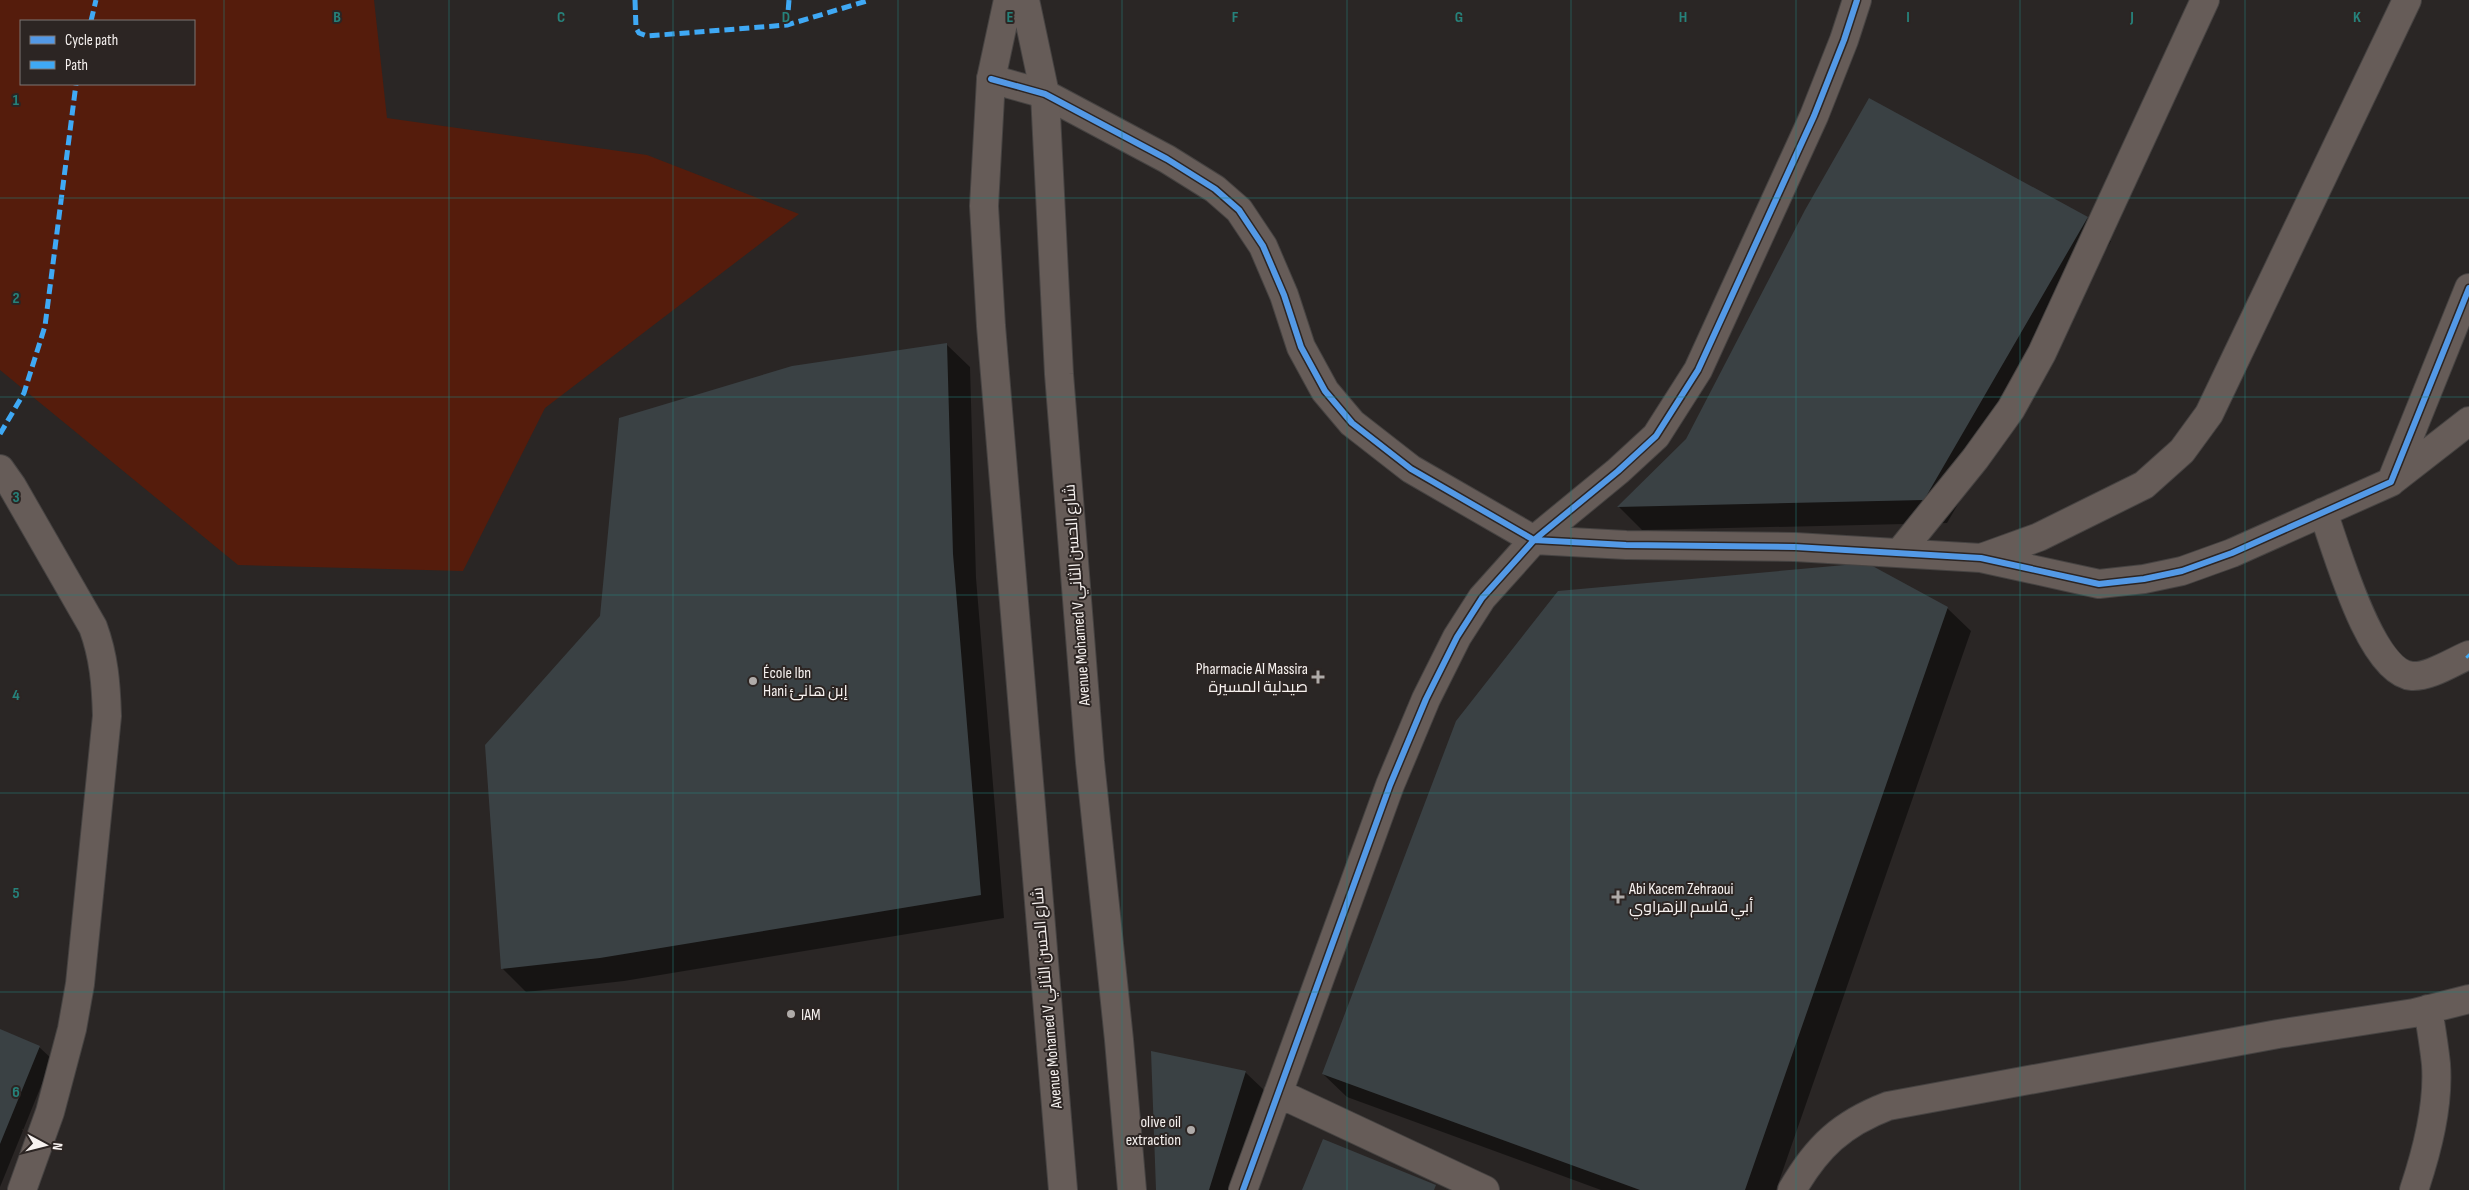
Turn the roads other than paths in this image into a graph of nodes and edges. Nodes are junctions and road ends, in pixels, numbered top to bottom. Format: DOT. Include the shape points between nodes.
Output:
graph roads {
  1 [pos="1008,0"];
  2 [pos="1025,0"];
  3 [pos="1857,0"];
  4 [pos="2204,0"];
  5 [pos="2407,0"];
  6 [pos="992,79"];
  7 [pos="1045,94"];
  8 [pos="2469,288"];
  9 [pos="2469,421"];
  10 [pos="0,469"];
  11 [pos="2390,482"];
  12 [pos="2323,512"];
  13 [pos="1534,540"];
  14 [pos="1900,552"];
  15 [pos="1981,558"];
  16 [pos="2469,654"];
  17 [pos="2469,999"];
  18 [pos="2428,1009"];
  19 [pos="1278,1094"];
  20 [pos="22,1190"];
  21 [pos="1063,1190"];
  22 [pos="1132,1190"];
  23 [pos="1243,1190"];
  24 [pos="1485,1190"];
  25 [pos="1792,1190"];
  26 [pos="2414,1190"];
  1 -- 6 [label="street, Avenue Mohamed V شارع الحسن الثاني"];
  2 -- 7 [label="street, Avenue Mohamed V شارع الحسن الثاني"];
  3 -- 13 [label="street" via="1814,116 1698,370 1656,436"];
  4 -- 14 [label="street" via="2042,353 2011,409"];
  5 -- 15 [label="street" via="2209,414 2194,436 2144,485 2039,536"];
  6 -- 7 [label="street"];
  6 -- 21 [label="street, Avenue Mohamed V شارع الحسن الثاني" via="984,206 990,326"];
  7 -- 13 [label="street" via="1167,159 1215,189 1238,210 1263,246 1301,347 1325,391 1352,423 1410,469"];
  7 -- 22 [label="street, Avenue Mohamed V شارع الحسن الثاني" via="1059,374 1085,702"];
  8 -- 11 [label="street"];
  9 -- 11 [label="street"];
  10 -- 20 [label="street" via="93,627 106,676 107,716 80,984 63,1069"];
  11 -- 12 [label="street"];
  12 -- 15 [label="street" via="2182,571 2144,579 2099,584"];
  12 -- 16 [label="street" via="2365,628 2395,670 2411,676 2427,673"];
  13 -- 14 [label="street"];
  13 -- 19 [label="street" via="1482,598 1457,637 1426,698 1390,785"];
  14 -- 15 [label="street"];
  17 -- 18 [label="street"];
  18 -- 25 [label="street" via="2250,1038 1888,1106 1861,1116 1838,1132 1818,1152"];
  18 -- 26 [label="street" via="2436,1065 2434,1104 2425,1155"];
  19 -- 23 [label="street"];
  19 -- 24 [label="street"];
}
